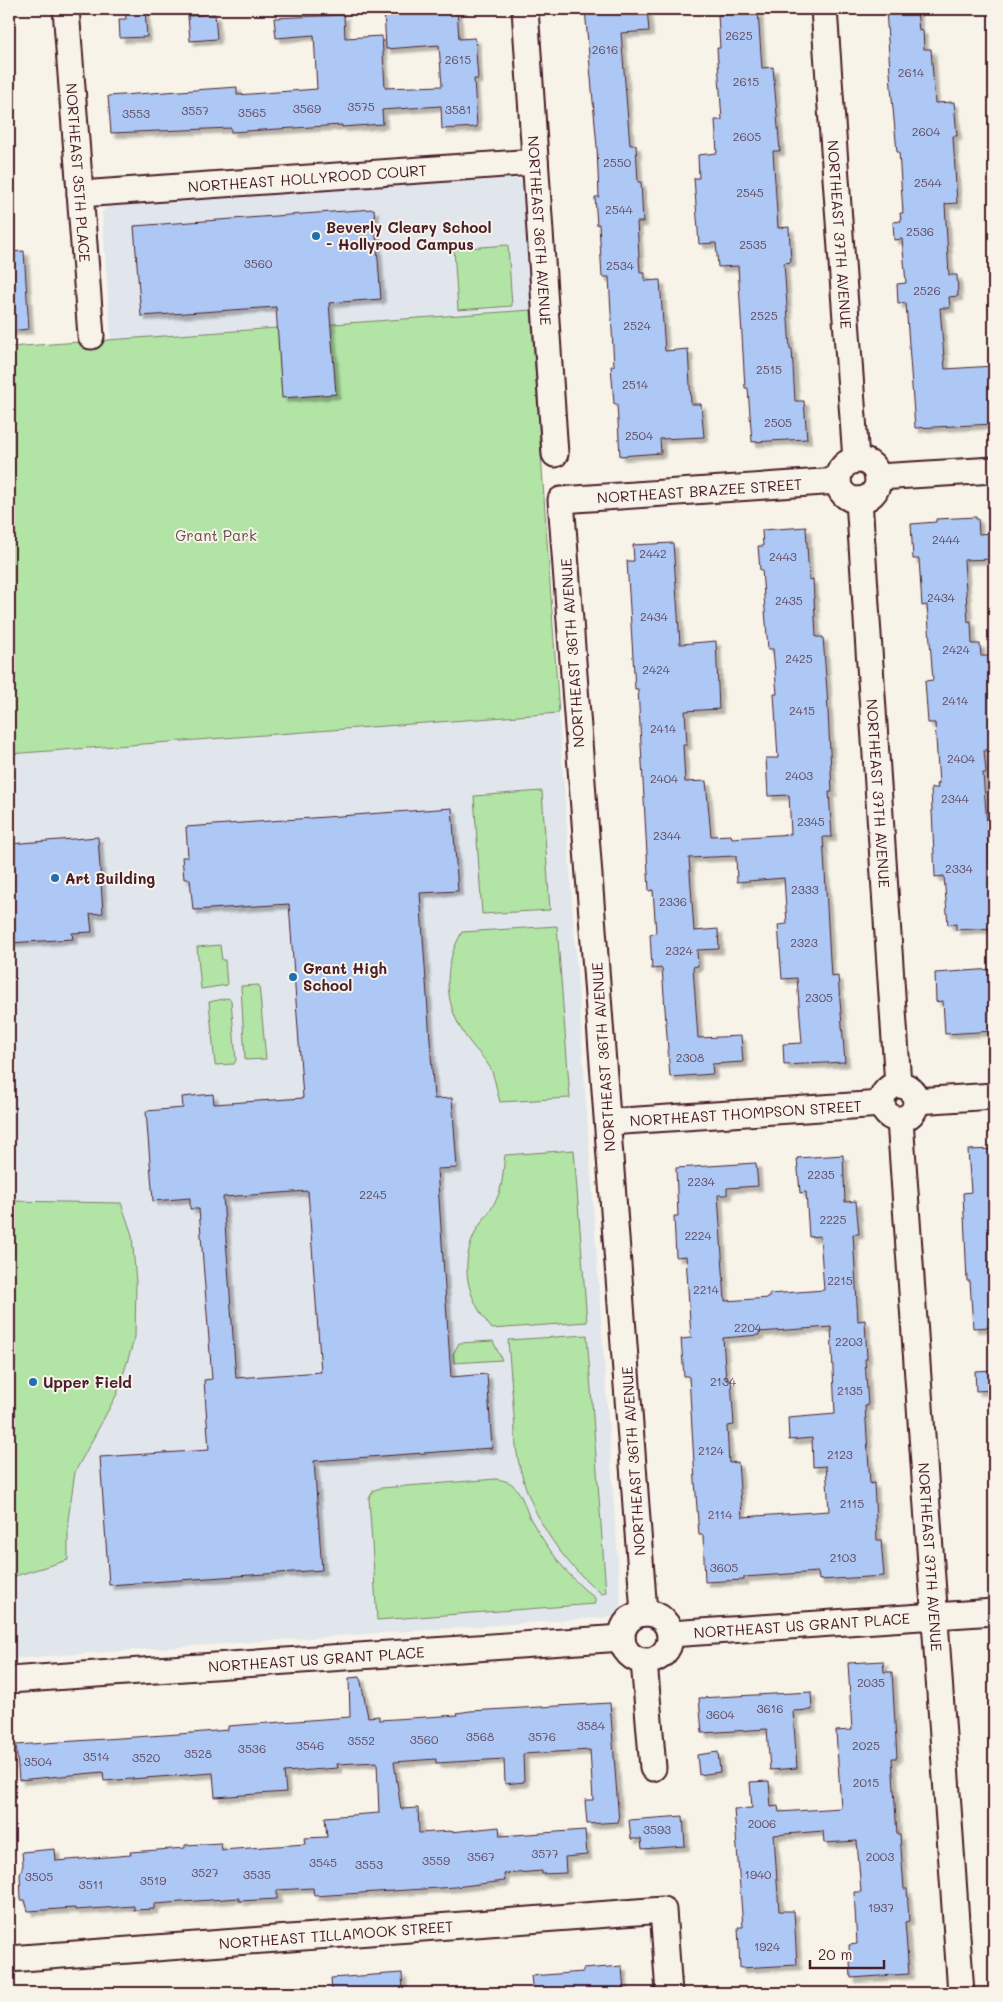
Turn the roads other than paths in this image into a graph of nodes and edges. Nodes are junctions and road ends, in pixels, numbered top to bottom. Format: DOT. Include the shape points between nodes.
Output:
graph roads {
  1 [pos="66,9"];
  2 [pos="525,9"];
  3 [pos="824,9"];
  4 [pos="535,162"];
  5 [pos="80,194"];
  6 [pos="90,336"];
  7 [pos="555,454"];
  8 [pos="856,460"];
  9 [pos="994,470"];
  10 [pos="878,477"];
  11 [pos="838,480"];
  12 [pos="561,500"];
  13 [pos="859,500"];
  14 [pos="994,1096"];
  15 [pos="893,1103"];
  16 [pos="608,1122"];
  17 [pos="994,1612"];
  18 [pos="644,1613"];
  19 [pos="935,1616"];
  20 [pos="670,1634"];
  21 [pos="622,1638"];
  22 [pos="644,1661"];
  23 [pos="9,1680"];
  24 [pos="653,1768"];
  25 [pos="9,1959"];
  26 [pos="669,1993"];
  27 [pos="961,1993"];
  1 -- 5 [label="street, NORTHEAST 35TH PLACE"];
  2 -- 4 [label="street, NORTHEAST 36TH AVENUE"];
  3 -- 8 [label="street, NORTHEAST 37TH AVENUE"];
  4 -- 5 [label="street, NORTHEAST HOLLYROOD COURT"];
  4 -- 7 [label="street, NORTHEAST 36TH AVENUE"];
  5 -- 6 [label="street, NORTHEAST 35TH PLACE"];
  8 -- 10 [label="street" via="871,464"];
  8 -- 11 [label="street" via="842,468"];
  9 -- 10 [label="street"];
  10 -- 13 [label="street" via="874,492 865,500"];
  11 -- 12 [label="street, NORTHEAST BRAZEE STREET"];
  11 -- 13 [label="street" via="843,494"];
  12 -- 16 [label="street, NORTHEAST 36TH AVENUE"];
  13 -- 15 [label="street, NORTHEAST 37TH AVENUE"];
  14 -- 15 [label="street" via="916,1101 912,1091 905,1086"];
  15 -- 16 [label="street, NORTHEAST THOMPSON STREET"];
  15 -- 19 [label="street, NORTHEAST 37TH AVENUE"];
  16 -- 18 [label="street, NORTHEAST 36TH AVENUE"];
  17 -- 19 [label="street"];
  18 -- 20 [label="street" via="660,1617"];
  18 -- 21 [label="street" via="627,1622"];
  19 -- 20 [label="street, NORTHEAST US GRANT PLACE"];
  19 -- 27 [label="street, NORTHEAST 37TH AVENUE"];
  20 -- 22 [label="street" via="665,1651"];
  21 -- 22 [label="street" via="630,1655"];
  21 -- 23 [label="street, NORTHEAST US GRANT PLACE"];
  22 -- 24 [label="street"];
  25 -- 26 [label="street, NORTHEAST TILLAMOOK STREET" via="663,1910"];
}
